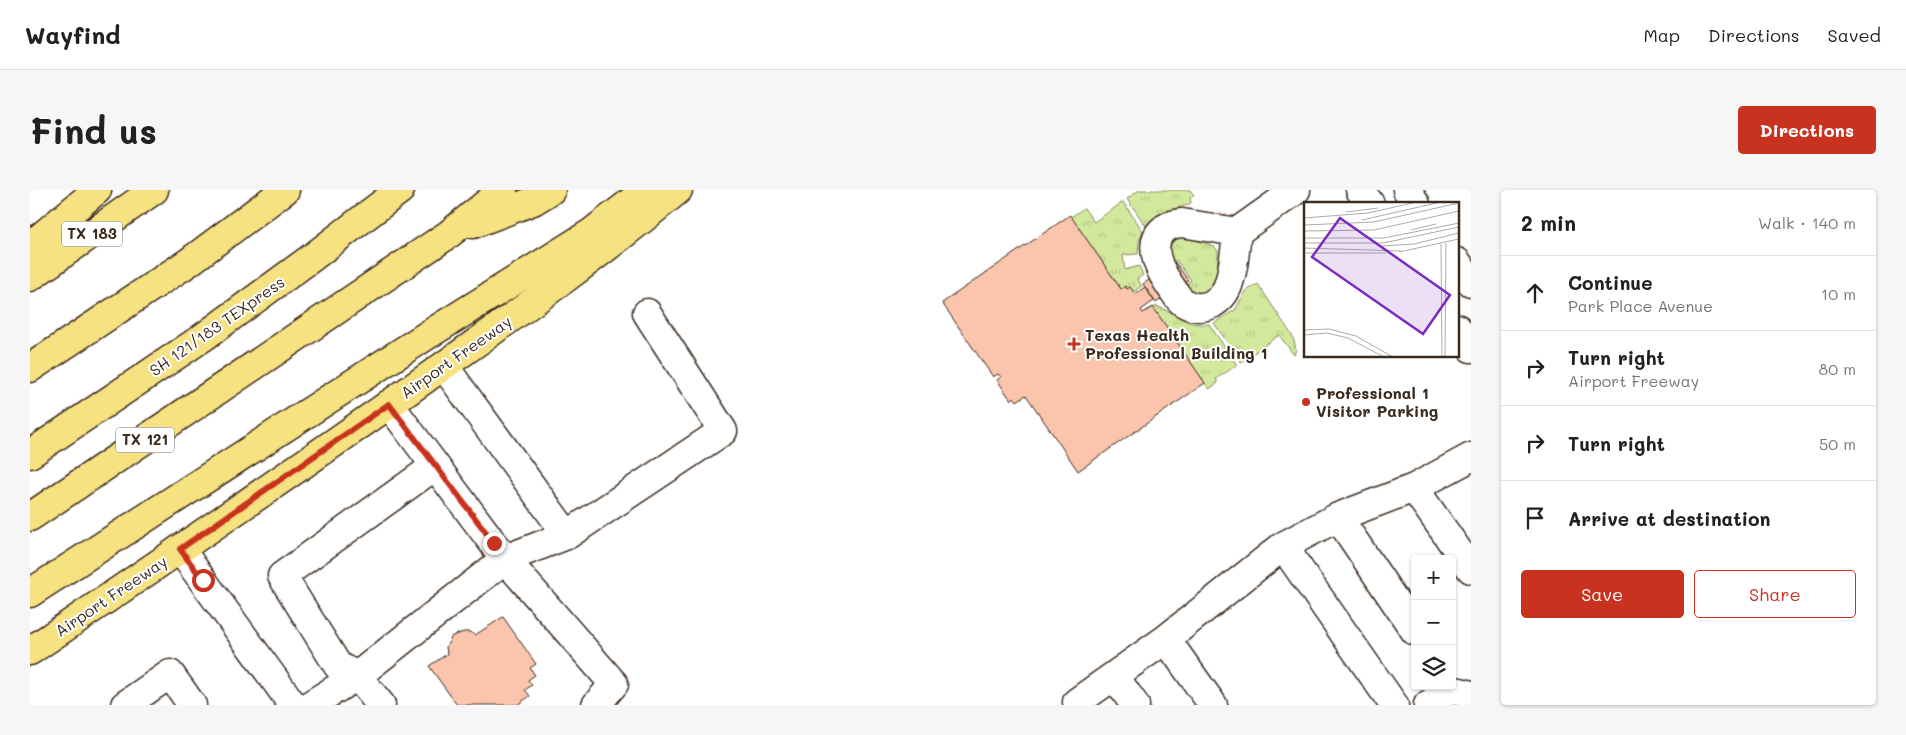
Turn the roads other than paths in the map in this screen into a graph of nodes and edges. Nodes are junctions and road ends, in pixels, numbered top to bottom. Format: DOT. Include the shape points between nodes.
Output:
graph roads {
  1 [pos="97,190"];
  2 [pos="154,190"];
  3 [pos="261,190"];
  4 [pos="285,190"];
  5 [pos="400,190"];
  6 [pos="503,190"];
  7 [pos="551,190"];
  8 [pos="646,190"];
  9 [pos="678,190"];
  10 [pos="1296,190"];
  11 [pos="1360,190"];
  12 [pos="1407,190"];
  13 [pos="1369,202"];
  14 [pos="1415,202"];
  15 [pos="1237,232"];
  16 [pos="449,234"];
  17 [pos="30,246"];
  18 [pos="189,262"];
  19 [pos="1458,263"];
  20 [pos="30,278"];
  21 [pos="1471,282"];
  22 [pos="648,313"];
  23 [pos="1458,329"];
  24 [pos="1471,348"];
  25 [pos="444,366"];
  26 [pos="30,368"];
  27 [pos="389,404"];
  28 [pos="30,454"];
  29 [pos="1471,457"];
  30 [pos="436,466"];
  31 [pos="1414,488"];
  32 [pos="30,517"];
  33 [pos="1338,517"];
  34 [pos="567,535"];
  35 [pos="1283,546"];
  36 [pos="180,549"];
  37 [pos="506,559"];
  38 [pos="1471,568"];
  39 [pos="30,593"];
  40 [pos="1411,624"];
  41 [pos="1166,639"];
  42 [pos="30,650"];
  43 [pos="356,676"];
  44 [pos="1114,676"];
  45 [pos="1459,690"];
  46 [pos="125,705"];
  47 [pos="192,705"];
  48 [pos="294,705"];
  49 [pos="310,705"];
  50 [pos="381,705"];
  51 [pos="596,705"];
  52 [pos="1079,705"];
  53 [pos="1135,705"];
  54 [pos="1213,705"];
  55 [pos="1394,705"];
  56 [pos="1428,705"];
  1 -- 17 [label="main road"];
  2 -- 20 [label="main road, TX 183"];
  3 -- 18 [label="main road"];
  4 -- 18 [label="main road"];
  5 -- 28 [label="main road, SH 121/183 TEXpress" via="202,338"];
  6 -- 16 [label="main road"];
  7 -- 16 [label="main road" via="533,201"];
  8 -- 39 [label="main road" via="591,233"];
  9 -- 25 [label="main road, Airport Freeway" via="608,247"];
  10 -- 15 [label="street"];
  11 -- 13 [label="street"];
  12 -- 14 [label="street"];
  16 -- 32 [label="main road, TX 121"];
  18 -- 26 [label="main road"];
  19 -- 21 [label="street"];
  22 -- 34 [label="street" via="723,431"];
  23 -- 24 [label="street"];
  25 -- 27 [label="main road, Airport Freeway"];
  25 -- 34 [label="street"];
  27 -- 30 [label="street"];
  27 -- 36 [label="main road, Airport Freeway"];
  29 -- 31 [label="street"];
  30 -- 37 [label="street"];
  30 -- 43 [label="street" via="282,576 338,666"];
  31 -- 33 [label="street"];
  31 -- 38 [label="street"];
  33 -- 35 [label="street"];
  33 -- 40 [label="street"];
  34 -- 37 [label="street"];
  35 -- 41 [label="street"];
  35 -- 55 [label="street"];
  36 -- 42 [label="main road, Airport Freeway"];
  36 -- 48 [label="street"];
  37 -- 43 [label="street"];
  37 -- 51 [label="street" via="614,684"];
  41 -- 44 [label="street"];
  41 -- 54 [label="street"];
  43 -- 49 [label="street"];
  43 -- 50 [label="street"];
  44 -- 52 [label="street" via="1077,702"];
  44 -- 53 [label="street"];
  45 -- 56 [label="street" via="1448,690"];
  46 -- 47 [label="street" via="170,674"];
}
